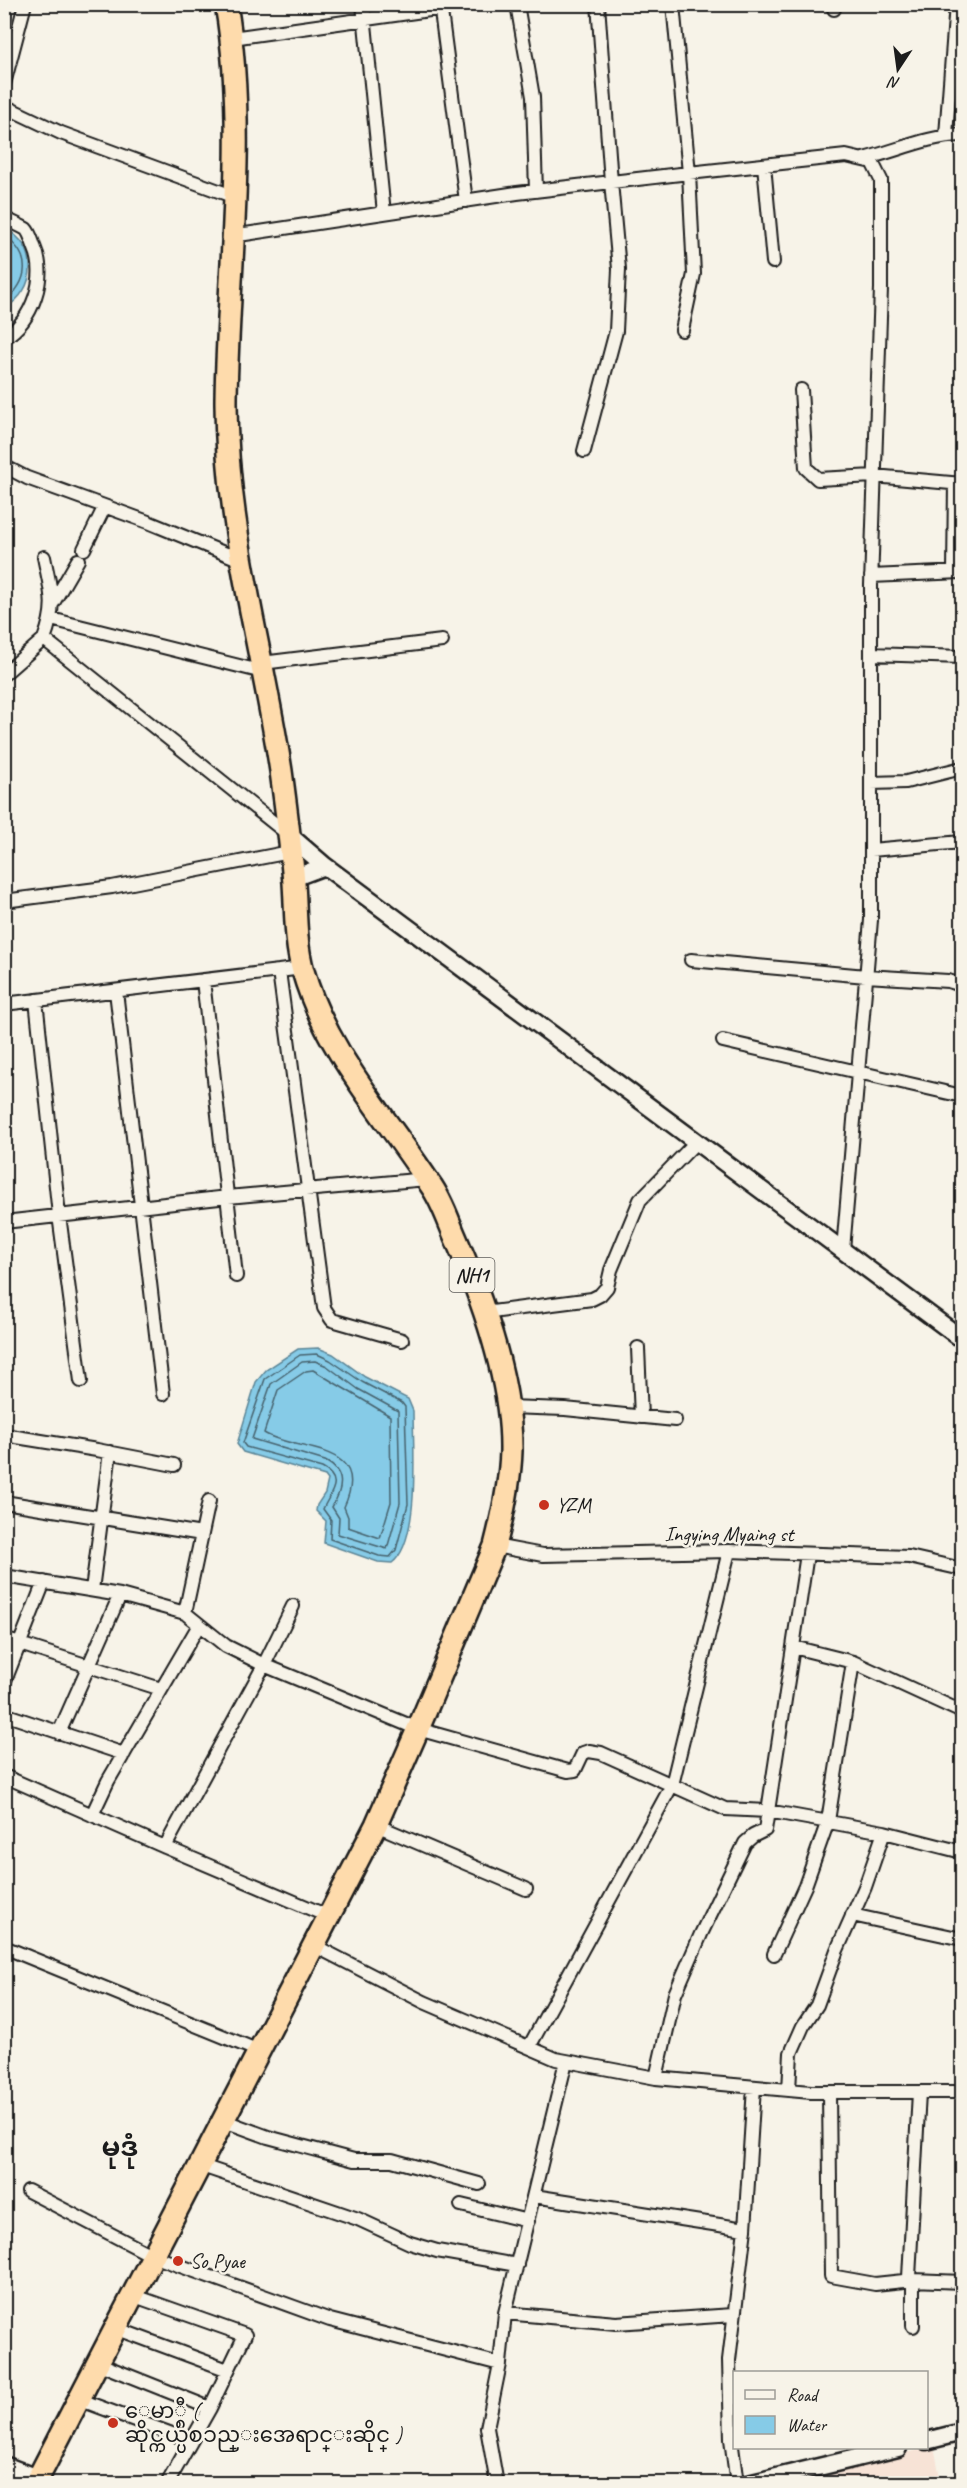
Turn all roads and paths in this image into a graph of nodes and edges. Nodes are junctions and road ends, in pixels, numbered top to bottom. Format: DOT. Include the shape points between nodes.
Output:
graph roads {
  1 [pos="25,4"];
  2 [pos="226,4"];
  3 [pos="363,4"];
  4 [pos="472,4"];
  5 [pos="517,4"];
  6 [pos="598,4"];
  7 [pos="673,4"];
  8 [pos="956,4"];
  9 [pos="441,7"];
  10 [pos="365,20"];
  11 [pos="232,38"];
  12 [pos="4,84"];
  13 [pos="4,106"];
  14 [pos="946,135"];
  15 [pos="963,135"];
  16 [pos="859,159"];
  17 [pos="764,165"];
  18 [pos="689,173"];
  19 [pos="610,182"];
  20 [pos="536,191"];
  21 [pos="235,197"];
  22 [pos="466,201"];
  23 [pos="384,213"];
  24 [pos="4,218"];
  25 [pos="232,236"];
  26 [pos="774,262"];
  27 [pos="682,330"];
  28 [pos="4,338"];
  29 [pos="801,390"];
  30 [pos="584,451"];
  31 [pos="5,466"];
  32 [pos="874,477"];
  33 [pos="959,483"];
  34 [pos="104,508"];
  35 [pos="44,557"];
  36 [pos="241,560"];
  37 [pos="958,572"];
  38 [pos="871,576"];
  39 [pos="53,603"];
  40 [pos="51,619"];
  41 [pos="44,639"];
  42 [pos="442,641"];
  43 [pos="871,654"];
  44 [pos="963,657"];
  45 [pos="262,668"];
  46 [pos="4,674"];
  47 [pos="963,768"];
  48 [pos="871,783"];
  49 [pos="963,842"];
  50 [pos="289,844"];
  51 [pos="871,850"];
  52 [pos="325,866"];
  53 [pos="293,878"];
  54 [pos="4,901"];
  55 [pos="691,960"];
  56 [pos="302,969"];
  57 [pos="279,971"];
  58 [pos="866,976"];
  59 [pos="203,980"];
  60 [pos="963,985"];
  61 [pos="116,991"];
  62 [pos="36,1000"];
  63 [pos="4,1004"];
  64 [pos="723,1041"];
  65 [pos="858,1072"];
  66 [pos="963,1096"];
  67 [pos="697,1141"];
  68 [pos="427,1179"];
  69 [pos="308,1189"];
  70 [pos="228,1197"];
  71 [pos="141,1208"];
  72 [pos="59,1215"];
  73 [pos="4,1222"];
  74 [pos="843,1250"];
  75 [pos="236,1276"];
  76 [pos="484,1313"];
  77 [pos="963,1339"];
  78 [pos="402,1340"];
  79 [pos="638,1348"];
  80 [pos="81,1381"];
  81 [pos="163,1394"];
  82 [pos="508,1407"];
  83 [pos="641,1417"];
  84 [pos="675,1420"];
  85 [pos="4,1435"];
  86 [pos="110,1452"];
  87 [pos="174,1465"];
  88 [pos="209,1501"];
  89 [pos="4,1502"];
  90 [pos="100,1517"];
  91 [pos="202,1534"];
  92 [pos="495,1546"];
  93 [pos="729,1551"];
  94 [pos="807,1554"];
  95 [pos="963,1569"];
  96 [pos="4,1576"];
  97 [pos="44,1582"];
  98 [pos="92,1590"];
  99 [pos="120,1595"];
  100 [pos="293,1606"];
  101 [pos="185,1613"];
  102 [pos="199,1624"];
  103 [pos="4,1639"];
  104 [pos="20,1644"];
  105 [pos="793,1647"];
  106 [pos="853,1662"];
  107 [pos="89,1665"];
  108 [pos="264,1665"];
  109 [pos="4,1683"];
  110 [pos="161,1689"];
  111 [pos="963,1712"];
  112 [pos="4,1714"];
  113 [pos="418,1729"];
  114 [pos="60,1733"];
  115 [pos="124,1754"];
  116 [pos="4,1776"];
  117 [pos="672,1785"];
  118 [pos="768,1811"];
  119 [pos="92,1815"];
  120 [pos="828,1821"];
  121 [pos="376,1825"];
  122 [pos="884,1832"];
  123 [pos="165,1847"];
  124 [pos="963,1852"];
  125 [pos="526,1889"];
  126 [pos="852,1915"];
  127 [pos="330,1917"];
  128 [pos="963,1939"];
  129 [pos="315,1946"];
  130 [pos="4,1947"];
  131 [pos="774,1954"];
  132 [pos="529,2047"];
  133 [pos="259,2050"];
  134 [pos="566,2061"];
  135 [pos="656,2078"];
  136 [pos="754,2087"];
  137 [pos="789,2090"];
  138 [pos="829,2092"];
  139 [pos="919,2092"];
  140 [pos="963,2092"];
  141 [pos="222,2120"];
  142 [pos="199,2165"];
  143 [pos="479,2184"];
  144 [pos="28,2191"];
  145 [pos="534,2196"];
  146 [pos="461,2205"];
  147 [pos="528,2221"];
  148 [pos="745,2229"];
  149 [pos="153,2256"];
  150 [pos="517,2265"];
  151 [pos="913,2280"];
  152 [pos="963,2282"];
  153 [pos="132,2295"];
  154 [pos="505,2313"];
  155 [pos="733,2315"];
  156 [pos="913,2326"];
  157 [pos="115,2328"];
  158 [pos="97,2363"];
  159 [pos="500,2364"];
  160 [pos="228,2370"];
  161 [pos="78,2399"];
  162 [pos="210,2408"];
  163 [pos="963,2432"];
  164 [pos="928,2440"];
  165 [pos="191,2441"];
  166 [pos="894,2449"];
  167 [pos="4,2465"];
  168 [pos="36,2481"];
  169 [pos="167,2484"];
  170 [pos="497,2484"];
  171 [pos="737,2484"];
  172 [pos="748,2484"];
  1 -- 12 [label="street"];
  2 -- 11 [label="highway, NH1"];
  3 -- 10 [label="street"];
  4 -- 9 [label="street"];
  5 -- 20 [label="street" via="533,97"];
  6 -- 19 [label="street"];
  7 -- 18 [label="street"];
  8 -- 14 [label="street"];
  9 -- 10 [label="street"];
  9 -- 22 [label="street"];
  10 -- 11 [label="street"];
  10 -- 23 [label="street"];
  11 -- 21 [label="highway, NH1"];
  13 -- 21 [label="street" via="61,134"];
  14 -- 15 [label="street"];
  14 -- 16 [label="street"];
  16 -- 17 [label="street" via="846,156"];
  16 -- 32 [label="street" via="872,162 882,180"];
  17 -- 18 [label="street"];
  17 -- 26 [label="street"];
  18 -- 19 [label="street"];
  18 -- 27 [label="street" via="694,274"];
  19 -- 20 [label="street"];
  19 -- 30 [label="street" via="619,269 616,331"];
  20 -- 22 [label="street"];
  21 -- 25 [label="highway, NH1"];
  22 -- 23 [label="street"];
  23 -- 25 [label="street"];
  24 -- 28 [label="street" via="27,230 39,257 39,280 31,309 13,333"];
  25 -- 36 [label="highway, NH1" via="227,450"];
  29 -- 32 [label="street" via="806,468 819,479"];
  31 -- 34 [label="street"];
  32 -- 33 [label="street"];
  32 -- 38 [label="street"];
  33 -- 37 [label="street"];
  34 -- 36 [label="street"];
  34 -- 39 [label="street"];
  35 -- 39 [label="street"];
  36 -- 45 [label="highway, NH1"];
  37 -- 38 [label="street"];
  38 -- 43 [label="street"];
  39 -- 40 [label="street"];
  40 -- 41 [label="street"];
  40 -- 45 [label="street"];
  41 -- 46 [label="street"];
  41 -- 50 [label="street"];
  42 -- 45 [label="street"];
  43 -- 44 [label="street"];
  43 -- 48 [label="street"];
  45 -- 50 [label="highway, NH1"];
  47 -- 48 [label="street" via="906,782"];
  48 -- 51 [label="street"];
  49 -- 51 [label="street"];
  50 -- 52 [label="main road"];
  50 -- 53 [label="highway, NH1"];
  50 -- 54 [label="street" via="112,887"];
  51 -- 58 [label="street"];
  52 -- 53 [label="main road"];
  52 -- 67 [label="main road"];
  53 -- 56 [label="highway, NH1"];
  55 -- 58 [label="street"];
  56 -- 57 [label="street"];
  56 -- 68 [label="highway, NH1" via="330,1036"];
  57 -- 59 [label="street"];
  57 -- 69 [label="street"];
  58 -- 60 [label="street"];
  58 -- 65 [label="street"];
  59 -- 61 [label="street"];
  59 -- 70 [label="street"];
  61 -- 62 [label="street"];
  61 -- 71 [label="street"];
  62 -- 63 [label="street"];
  62 -- 72 [label="street"];
  64 -- 65 [label="street"];
  65 -- 66 [label="street"];
  65 -- 74 [label="street"];
  67 -- 74 [label="main road"];
  67 -- 76 [label="street" via="640,1200 607,1287 600,1295"];
  68 -- 69 [label="street"];
  68 -- 76 [label="highway, NH1" via="475,1282"];
  69 -- 70 [label="street"];
  69 -- 78 [label="street" via="328,1316 339,1323"];
  70 -- 71 [label="street"];
  70 -- 75 [label="street"];
  71 -- 72 [label="street"];
  71 -- 81 [label="street"];
  72 -- 73 [label="street"];
  72 -- 80 [label="street"];
  74 -- 77 [label="main road"];
  76 -- 82 [label="highway, NH1"];
  79 -- 83 [label="street"];
  82 -- 83 [label="street"];
  82 -- 92 [label="highway, NH1" via="511,1450"];
  83 -- 84 [label="street"];
  85 -- 86 [label="street"];
  86 -- 87 [label="street"];
  86 -- 90 [label="street"];
  88 -- 91 [label="street"];
  89 -- 90 [label="street"];
  90 -- 91 [label="street"];
  90 -- 98 [label="street"];
  91 -- 101 [label="street"];
  92 -- 93 [label="street, Ingying Myaing st" via="543,1555"];
  92 -- 113 [label="highway, NH1"];
  93 -- 94 [label="street, Ingying Myaing st"];
  93 -- 117 [label="street"];
  94 -- 95 [label="street, Ingying Myaing st" via="909,1557"];
  94 -- 105 [label="street"];
  96 -- 97 [label="street"];
  97 -- 98 [label="street"];
  97 -- 104 [label="street"];
  98 -- 99 [label="street"];
  99 -- 101 [label="street"];
  99 -- 107 [label="street"];
  100 -- 108 [label="street"];
  101 -- 102 [label="street"];
  102 -- 108 [label="street" via="226,1646"];
  102 -- 110 [label="street"];
  103 -- 104 [label="street"];
  104 -- 107 [label="street"];
  104 -- 109 [label="street"];
  105 -- 106 [label="street"];
  105 -- 118 [label="street"];
  106 -- 111 [label="street"];
  106 -- 120 [label="street"];
  107 -- 110 [label="street"];
  107 -- 114 [label="street"];
  108 -- 113 [label="street"];
  108 -- 123 [label="street"];
  110 -- 115 [label="street"];
  112 -- 114 [label="street"];
  113 -- 117 [label="street" via="568,1770 575,1770 583,1753 601,1753"];
  113 -- 121 [label="highway, NH1"];
  114 -- 115 [label="street"];
  115 -- 119 [label="street"];
  116 -- 119 [label="street"];
  117 -- 118 [label="street" via="725,1809"];
  117 -- 132 [label="street"];
  118 -- 120 [label="street"];
  118 -- 135 [label="street" via="765,1830 745,1843 687,1963 673,2003"];
  119 -- 123 [label="street"];
  120 -- 122 [label="street"];
  120 -- 131 [label="street" via="805,1886"];
  121 -- 125 [label="street"];
  121 -- 127 [label="highway, NH1"];
  122 -- 124 [label="street"];
  122 -- 126 [label="street"];
  123 -- 127 [label="street"];
  126 -- 128 [label="street"];
  126 -- 137 [label="street" via="817,2005 802,2026 791,2053"];
  127 -- 129 [label="highway, NH1"];
  129 -- 132 [label="street" via="424,2002"];
  129 -- 133 [label="highway, NH1"];
  130 -- 133 [label="street"];
  132 -- 134 [label="street"];
  133 -- 141 [label="highway, NH1"];
  134 -- 135 [label="street"];
  134 -- 145 [label="street"];
  135 -- 136 [label="street"];
  136 -- 137 [label="street"];
  136 -- 148 [label="street"];
  137 -- 138 [label="street"];
  138 -- 139 [label="street"];
  138 -- 151 [label="street" via="831,2276 875,2284"];
  139 -- 140 [label="street"];
  139 -- 151 [label="street" via="909,2277"];
  141 -- 142 [label="highway, NH1"];
  141 -- 143 [label="street" via="354,2160 392,2160"];
  142 -- 149 [label="highway, NH1"];
  142 -- 150 [label="street" via="358,2219 410,2243"];
  144 -- 149 [label="street"];
  145 -- 147 [label="street"];
  145 -- 148 [label="street"];
  146 -- 147 [label="street"];
  147 -- 150 [label="street"];
  148 -- 155 [label="street"];
  149 -- 153 [label="highway, NH1"];
  149 -- 159 [label="street" via="330,2320"];
  150 -- 154 [label="street"];
  151 -- 152 [label="street"];
  151 -- 156 [label="street"];
  153 -- 157 [label="highway, NH1"];
  153 -- 160 [label="street" via="245,2334"];
  154 -- 155 [label="street" via="616,2323"];
  154 -- 159 [label="street"];
  155 -- 171 [label="street" via="729,2383"];
  157 -- 158 [label="highway, NH1"];
  157 -- 160 [label="street"];
  158 -- 161 [label="highway, NH1"];
  158 -- 162 [label="street"];
  159 -- 170 [label="street" via="487,2428"];
  160 -- 162 [label="street"];
  161 -- 165 [label="street"];
  161 -- 168 [label="highway, NH1"];
  162 -- 165 [label="street"];
  163 -- 164 [label="main road"];
  165 -- 169 [label="street"];
  166 -- 172 [label="main road"];
  167 -- 168 [label="main road"];
}
